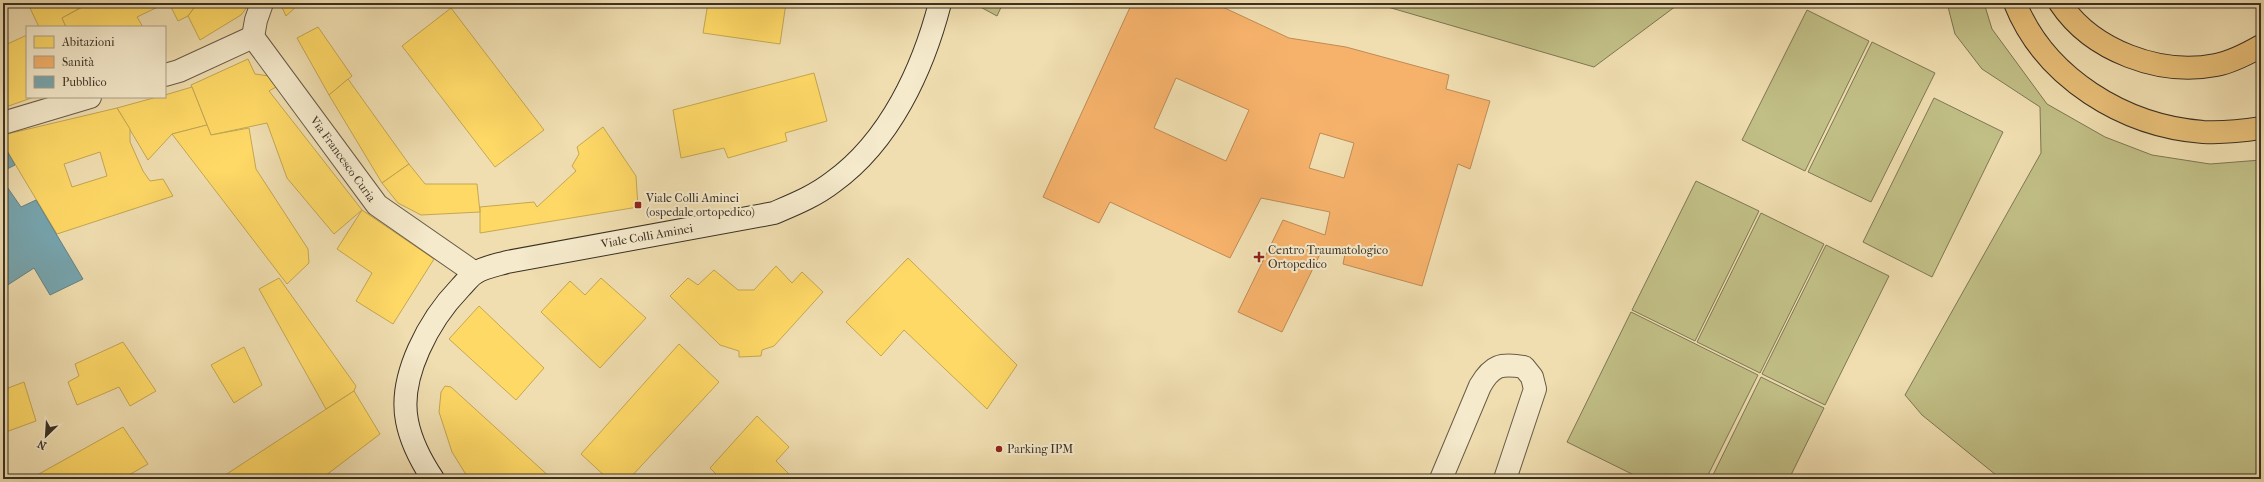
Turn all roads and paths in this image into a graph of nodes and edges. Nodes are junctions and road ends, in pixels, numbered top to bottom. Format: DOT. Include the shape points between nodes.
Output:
graph roads {
  1 [pos="262,3"];
  2 [pos="940,3"];
  3 [pos="2015,3"];
  4 [pos="2060,3"];
  5 [pos="253,37"];
  6 [pos="2261,46"];
  7 [pos="166,75"];
  8 [pos="87,98"];
  9 [pos="3,123"];
  10 [pos="2261,128"];
  11 [pos="475,273"];
  12 [pos="433,479"];
  13 [pos="1441,479"];
  14 [pos="1505,479"];
  1 -- 5 [label="street"];
  2 -- 11 [label="street, Viale Colli Aminei" via="933,31 908,91 886,126 834,182 803,201 774,213 507,262"];
  3 -- 10 [label="highway" via="2036,44 2054,65 2075,83 2107,102 2147,119 2203,132"];
  4 -- 6 [label="highway" via="2066,13 2086,32 2107,46 2163,65 2191,69 2217,65"];
  5 -- 7 [label="street"];
  5 -- 11 [label="street, Via Francesco Curia" via="377,205"];
  8 -- 9 [label="street"];
  11 -- 12 [label="street, Viale Colli Aminei" via="447,301 432,325 417,356 406,391 407,421 419,458"];
  13 -- 14 [label="street" via="1488,372 1507,364 1524,367 1532,377 1535,389"];
}
